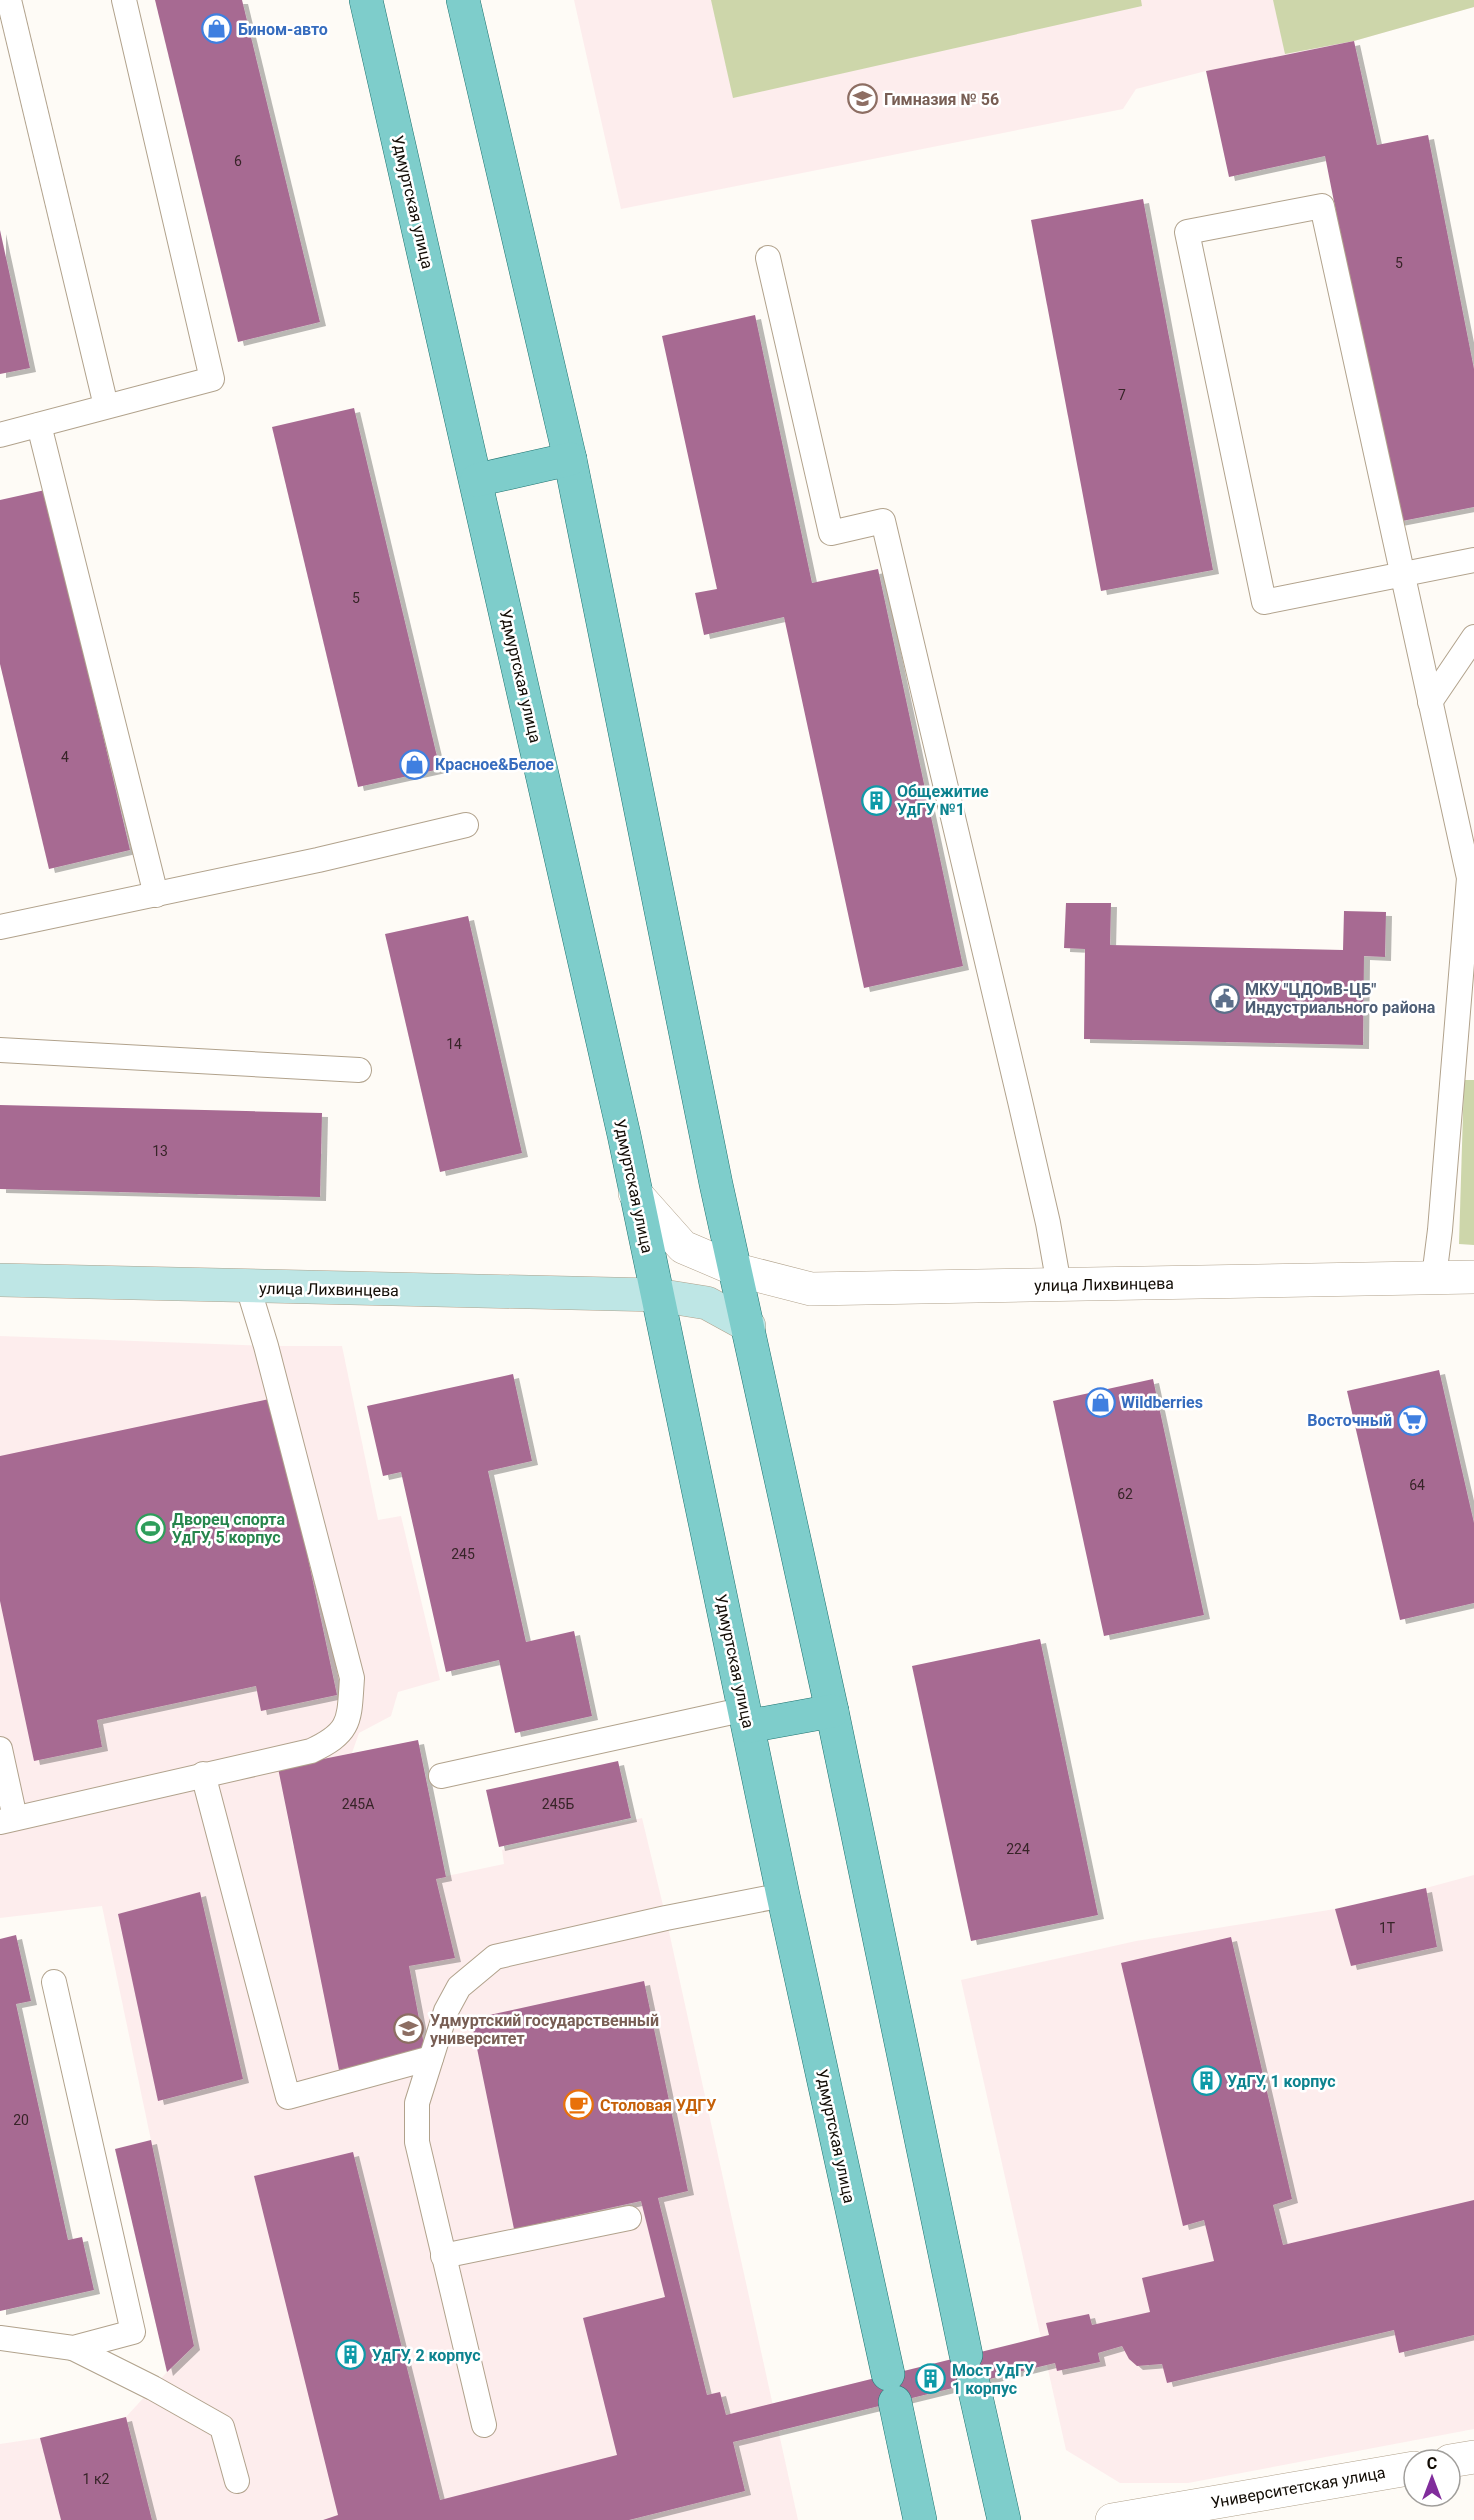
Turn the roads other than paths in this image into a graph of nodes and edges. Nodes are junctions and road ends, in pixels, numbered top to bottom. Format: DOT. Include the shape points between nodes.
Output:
graph roads {
  1 [pos="9,0"];
  2 [pos="124,0"];
  3 [pos="366,0"];
  4 [pos="463,0"];
  5 [pos="768,258"];
  6 [pos="106,406"];
  7 [pos="39,425"];
  8 [pos="0,435"];
  9 [pos="570,459"];
  10 [pos="477,480"];
  11 [pos="1474,560"];
  12 [pos="1403,575"];
  13 [pos="1474,637"];
  14 [pos="1430,702"];
  15 [pos="466,825"];
  16 [pos="1472,877"];
  17 [pos="156,895"];
  18 [pos="0,927"];
  19 [pos="0,1050"];
  20 [pos="1464,1069"];
  21 [pos="359,1070"];
  22 [pos="636,1193"];
  23 [pos="737,1270"];
  24 [pos="1434,1277"];
  25 [pos="1474,1277"];
  26 [pos="0,1280"];
  27 [pos="1059,1285"];
  28 [pos="248,1287"];
  29 [pos="657,1295"];
  30 [pos="748,1326"];
  31 [pos="832,1711"];
  32 [pos="747,1718"];
  33 [pos="0,1749"];
  34 [pos="203,1774"];
  35 [pos="441,1776"];
  36 [pos="8,1820"];
  37 [pos="783,1895"];
  38 [pos="54,1982"];
  39 [pos="431,2058"];
  40 [pos="629,2218"];
  41 [pos="444,2256"];
  42 [pos="0,2338"];
  43 [pos="73,2348"];
  44 [pos="484,2425"];
  45 [pos="1402,2470"];
  46 [pos="237,2481"];
  47 [pos="920,2520"];
  48 [pos="1004,2520"];
  49 [pos="1112,2520"];
  1 -- 6 [label="lane"];
  2 -- 6 [label="lane" via="212,379"];
  3 -- 10 [label="main road, Удмуртская улица"];
  4 -- 9 [label="main road"];
  5 -- 27 [label="lane" via="831,533 883,521 1020,1101"];
  6 -- 7 [label="lane"];
  7 -- 8 [label="lane"];
  7 -- 17 [label="lane"];
  9 -- 10 [label="main road"];
  9 -- 23 [label="main road" via="716,1184"];
  10 -- 22 [label="main road, Удмуртская улица"];
  11 -- 12 [label="lane"];
  12 -- 12 [label="lane" via="1322,206 1187,232 1264,602"];
  12 -- 14 [label="lane"];
  13 -- 14 [label="lane"];
  14 -- 16 [label="lane"];
  15 -- 17 [label="lane"];
  16 -- 20 [label="lane"];
  17 -- 18 [label="lane"];
  19 -- 21 [label="lane"];
  20 -- 24 [label="lane"];
  22 -- 23 [label="street, улица Лихвинцева" via="683,1247"];
  22 -- 29 [label="main road, Удмуртская улица"];
  23 -- 27 [label="street, улица Лихвинцева" via="811,1289"];
  23 -- 30 [label="main road"];
  24 -- 25 [label="street, улица Лихвинцева"];
  24 -- 27 [label="street, улица Лихвинцева"];
  26 -- 28 [label="street, улица Лихвинцева"];
  28 -- 29 [label="street, улица Лихвинцева"];
  28 -- 34 [label="lane" via="352,1678 349,1719 333,1741 311,1751"];
  29 -- 30 [label="street, улица Лихвинцева" via="707,1303"];
  29 -- 32 [label="main road, Удмуртская улица"];
  30 -- 31 [label="main road"];
  31 -- 32 [label="main road"];
  31 -- 48 [label="main road"];
  32 -- 35 [label="lane"];
  32 -- 37 [label="main road, Удмуртская улица"];
  33 -- 36 [label="lane"];
  34 -- 36 [label="lane"];
  34 -- 39 [label="lane" via="288,2097"];
  37 -- 39 [label="lane" via="495,1957 459,1987"];
  37 -- 47 [label="main road, Удмуртская улица"];
  38 -- 43 [label="lane" via="133,2332"];
  39 -- 41 [label="lane" via="417,2103 417,2142"];
  40 -- 41 [label="lane"];
  41 -- 44 [label="lane"];
  42 -- 43 [label="lane"];
  43 -- 46 [label="lane" via="222,2427"];
  45 -- 49 [label="street, Университетская улица"];
}
